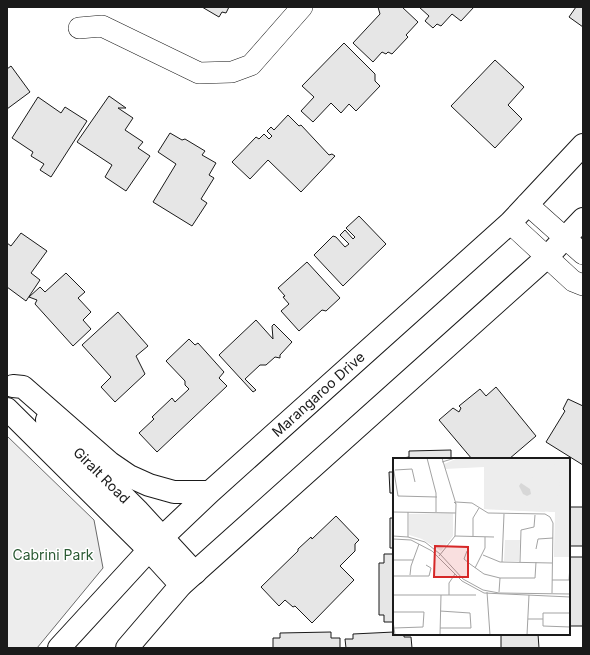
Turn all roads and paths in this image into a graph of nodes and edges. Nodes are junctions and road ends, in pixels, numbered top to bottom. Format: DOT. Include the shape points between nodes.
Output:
graph roads {
  1 [pos="302,7"];
  2 [pos="79,28"];
  3 [pos="583,145"];
  4 [pos="528,204"];
  5 [pos="583,219"];
  6 [pos="510,223"];
  7 [pos="566,238"];
  8 [pos="583,254"];
  9 [pos="547,257"];
  10 [pos="583,285"];
  11 [pos="10,383"];
  12 [pos="7,409"];
  13 [pos="210,492"];
  14 [pos="155,544"];
  15 [pos="188,579"];
  16 [pos="59,648"];
  17 [pos="127,648"];
  1 -- 2 [label="street" via="251,65 232,72 199,73 102,26"];
  3 -- 4 [label="main road, Marangaroo Drive"];
  4 -- 6 [label="main road, Marangaroo Drive"];
  4 -- 7 [label="street"];
  5 -- 7 [label="main road"];
  6 -- 9 [label="street"];
  6 -- 13 [label="main road, Marangaroo Drive"];
  7 -- 8 [label="street"];
  7 -- 9 [label="main road"];
  9 -- 10 [label="street" via="573,281"];
  9 -- 15 [label="main road"];
  11 -- 13 [label="main road" via="23,387 110,463 129,476 174,492"];
  11 -- 14 [label="main road, Giralt Road" via="137,510"];
  12 -- 14 [label="main road, Giralt Road"];
  13 -- 14 [label="main road, Marangaroo Drive"];
  14 -- 15 [label="main road, Giralt Road"];
  14 -- 16 [label="main road, Marangaroo Drive"];
  15 -- 17 [label="main road"];
}
